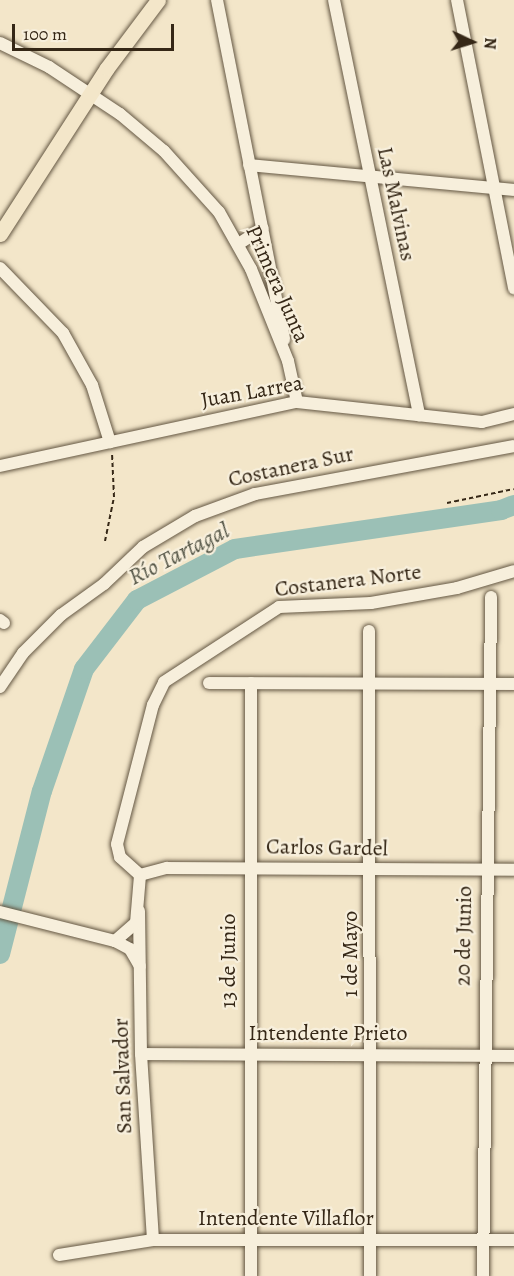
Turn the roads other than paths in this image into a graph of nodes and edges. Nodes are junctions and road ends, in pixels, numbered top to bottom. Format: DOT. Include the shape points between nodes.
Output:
graph roads {
  1 [pos="147,0"];
  2 [pos="158,0"];
  3 [pos="217,0"];
  4 [pos="334,0"];
  5 [pos="457,0"];
  6 [pos="0,43"];
  7 [pos="107,68"];
  8 [pos="91,93"];
  9 [pos="249,165"];
  10 [pos="368,176"];
  11 [pos="493,188"];
  12 [pos="514,190"];
  13 [pos="263,228"];
  14 [pos="0,234"];
  15 [pos="240,243"];
  16 [pos="0,268"];
  17 [pos="514,288"];
  18 [pos="288,361"];
  19 [pos="297,402"];
  20 [pos="514,414"];
  21 [pos="419,415"];
  22 [pos="110,442"];
  23 [pos="514,446"];
  24 [pos="0,466"];
  25 [pos="514,571"];
  26 [pos="491,597"];
  27 [pos="369,631"];
  28 [pos="251,682"];
  29 [pos="369,682"];
  30 [pos="209,683"];
  31 [pos="488,684"];
  32 [pos="514,684"];
  33 [pos="0,687"];
  34 [pos="250,868"];
  35 [pos="371,870"];
  36 [pos="486,870"];
  37 [pos="514,870"];
  38 [pos="140,875"];
  39 [pos="139,910"];
  40 [pos="0,912"];
  41 [pos="115,941"];
  42 [pos="141,970"];
  43 [pos="141,1054"];
  44 [pos="250,1055"];
  45 [pos="372,1055"];
  46 [pos="483,1055"];
  47 [pos="514,1056"];
  48 [pos="251,1239"];
  49 [pos="153,1240"];
  50 [pos="370,1240"];
  51 [pos="483,1240"];
  52 [pos="514,1240"];
  53 [pos="59,1255"];
  54 [pos="251,1276"];
  55 [pos="370,1276"];
  56 [pos="483,1276"];
  1 -- 7 [label="main road"];
  2 -- 7 [label="main road"];
  3 -- 9 [label="street"];
  4 -- 10 [label="street, Las Malvinas"];
  5 -- 11 [label="street"];
  6 -- 8 [label="street, Primera Junta"];
  7 -- 8 [label="main road"];
  8 -- 14 [label="main road"];
  8 -- 15 [label="street, Primera Junta" via="164,151 219,212"];
  9 -- 10 [label="street"];
  9 -- 13 [label="street"];
  10 -- 11 [label="street"];
  10 -- 21 [label="street, Las Malvinas"];
  11 -- 12 [label="street"];
  11 -- 17 [label="street"];
  13 -- 15 [label="street"];
  13 -- 18 [label="street"];
  15 -- 18 [label="street, Primera Junta"];
  16 -- 22 [label="street" via="63,333 92,385"];
  18 -- 19 [label="street, Primera Junta"];
  19 -- 21 [label="street, Juan Larrea"];
  19 -- 22 [label="street, Juan Larrea"];
  20 -- 21 [label="street, Juan Larrea" via="493,422"];
  22 -- 24 [label="street, Juan Larrea"];
  23 -- 33 [label="street, Costanera Sur" via="255,494 195,516 143,547 104,584 61,615 23,652"];
  25 -- 38 [label="street, Costanera Norte" via="458,588 348,607 279,607 164,682 153,705 117,844 120,857"];
  26 -- 31 [label="street, 20 de Junio"];
  27 -- 29 [label="street, 1 de Mayo"];
  28 -- 29 [label="street"];
  28 -- 30 [label="street"];
  28 -- 34 [label="street, 13 de Junio"];
  29 -- 31 [label="street"];
  29 -- 35 [label="street, 1 de Mayo"];
  31 -- 32 [label="street"];
  31 -- 36 [label="street, 20 de Junio"];
  34 -- 35 [label="street, Carlos Gardel"];
  34 -- 38 [label="street, Carlos Gardel" via="167,868"];
  34 -- 44 [label="street, 13 de Junio"];
  35 -- 36 [label="street, Carlos Gardel"];
  35 -- 45 [label="street, 1 de Mayo"];
  36 -- 37 [label="street, Carlos Gardel"];
  36 -- 46 [label="street, 20 de Junio"];
  38 -- 39 [label="street, San Salvador"];
  39 -- 41 [label="street" via="131,930"];
  39 -- 42 [label="street, San Salvador"];
  40 -- 41 [label="street"];
  41 -- 42 [label="street" via="129,949"];
  42 -- 43 [label="street, San Salvador"];
  43 -- 44 [label="street, Intendente Prieto"];
  43 -- 49 [label="street, San Salvador"];
  44 -- 45 [label="street, Intendente Prieto"];
  44 -- 48 [label="street, 13 de Junio"];
  45 -- 46 [label="street, Intendente Prieto"];
  45 -- 50 [label="street, 1 de Mayo"];
  46 -- 47 [label="street, Intendente Prieto"];
  46 -- 51 [label="street, 20 de Junio"];
  48 -- 49 [label="street, Intendente Villaflor"];
  48 -- 50 [label="street, Intendente Villaflor"];
  48 -- 54 [label="street, 13 de Junio"];
  49 -- 53 [label="street, Intendente Villaflor"];
  50 -- 51 [label="street, Intendente Villaflor"];
  50 -- 55 [label="street, 1 de Mayo"];
  51 -- 52 [label="street, Intendente Villaflor"];
  51 -- 56 [label="street, 20 de Junio"];
}
